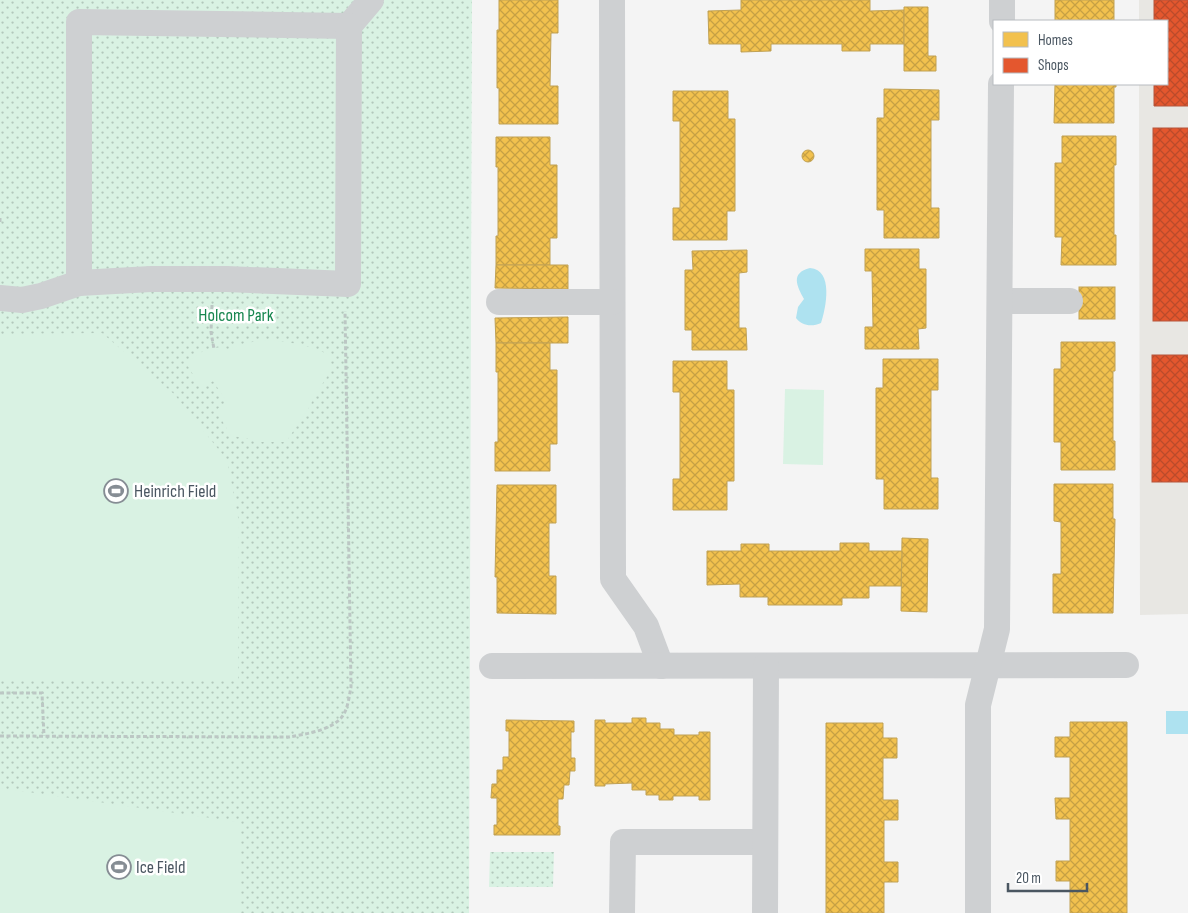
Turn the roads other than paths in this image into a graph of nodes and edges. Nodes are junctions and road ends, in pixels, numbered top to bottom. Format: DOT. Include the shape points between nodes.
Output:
graph roads {
  1 [pos="371,0"];
  2 [pos="612,0"];
  3 [pos="1002,0"];
  4 [pos="1002,20"];
  5 [pos="350,26"];
  6 [pos="1001,85"];
  7 [pos="79,283"];
  8 [pos="0,298"];
  9 [pos="1000,301"];
  10 [pos="1070,301"];
  11 [pos="499,302"];
  12 [pos="612,302"];
  13 [pos="1126,665"];
  14 [pos="492,666"];
  15 [pos="661,666"];
  16 [pos="766,666"];
  17 [pos="988,666"];
  18 [pos="765,842"];
  19 [pos="622,913"];
  20 [pos="765,913"];
  21 [pos="978,913"];
  1 -- 5 [label="lane"];
  2 -- 12 [label="lane"];
  3 -- 4 [label="lane"];
  5 -- 7 [label="lane" via="348,284 213,279"];
  5 -- 7 [label="lane" via="79,22"];
  6 -- 9 [label="lane"];
  7 -- 8 [label="lane" via="22,300"];
  9 -- 10 [label="lane"];
  9 -- 17 [label="lane" via="997,629"];
  11 -- 12 [label="lane"];
  12 -- 15 [label="lane" via="613,579 646,626"];
  13 -- 17 [label="lane"];
  14 -- 15 [label="lane"];
  15 -- 16 [label="lane"];
  16 -- 17 [label="lane"];
  16 -- 18 [label="lane"];
  17 -- 21 [label="lane" via="978,705"];
  18 -- 19 [label="lane" via="623,842"];
  18 -- 20 [label="lane"];
}
